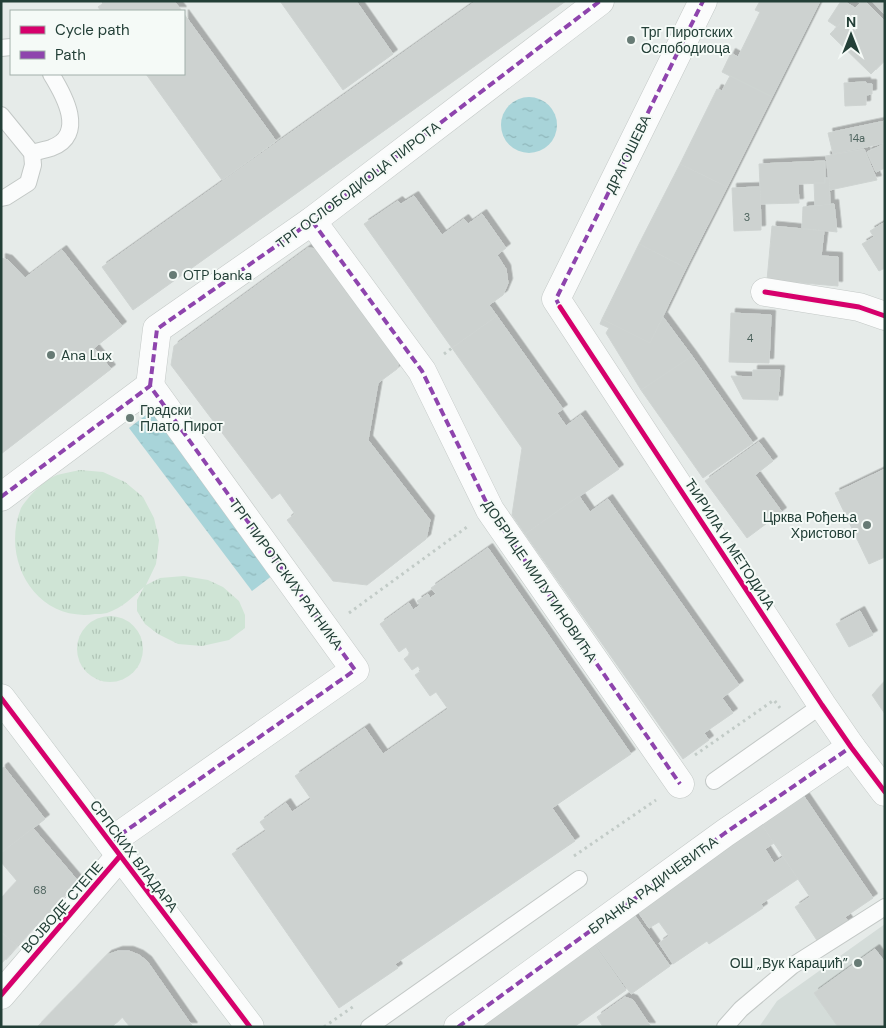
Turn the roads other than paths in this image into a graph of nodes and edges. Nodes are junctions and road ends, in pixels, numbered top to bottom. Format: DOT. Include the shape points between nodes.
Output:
graph roads {
  1 [pos="600,1"];
  2 [pos="703,1"];
  3 [pos="52,75"];
  4 [pos="1,115"];
  5 [pos="32,153"];
  6 [pos="1,198"];
  7 [pos="312,221"];
  8 [pos="765,292"];
  9 [pos="560,307"];
  10 [pos="885,316"];
  11 [pos="150,386"];
  12 [pos="1,497"];
  13 [pos="1,698"];
  14 [pos="818,699"];
  15 [pos="851,747"];
  16 [pos="676,778"];
  17 [pos="714,781"];
  18 [pos="885,792"];
  19 [pos="115,849"];
  20 [pos="579,878"];
  21 [pos="885,907"];
  22 [pos="1,995"];
  23 [pos="250,1027"];
  24 [pos="369,1027"];
  25 [pos="458,1027"];
  26 [pos="725,1027"];
  1 -- 7 [label="street, ТРГ ОСЛОБОДИОЦА ПИРОТА"];
  2 -- 9 [label="street, ДРАГОШЕВА" via="556,299"];
  3 -- 5 [label="lane" via="70,112 72,124 66,139 53,148"];
  4 -- 5 [label="lane"];
  5 -- 6 [label="lane" via="33,165 28,183"];
  7 -- 11 [label="street, ТРГ ОСЛОБОДИОЦА ПИРОТА" via="157,329"];
  7 -- 16 [label="street, ДОБРИЦЕ МИЛУТИНОВИЋА" via="422,371 490,510"];
  8 -- 10 [label="street" via="859,307"];
  9 -- 14 [label="street, ЋИРИЛА И МЕТОДИЈА"];
  11 -- 12 [label="street"];
  11 -- 19 [label="street, ТРГ ПИРОТСКИХ РАТНИКА" via="356,670"];
  13 -- 19 [label="street, СРПСКИХ ВЛАДАРА"];
  14 -- 15 [label="street, ЋИРИЛА И МЕТОДИЈА"];
  14 -- 17 [label="lane"];
  15 -- 18 [label="street, ЋИРИЛА И МЕТОДИЈА"];
  15 -- 25 [label="street, БРАНКА РАДИЧЕВИЋА" via="725,833"];
  19 -- 22 [label="street, ВОЈВОДЕ СТЕПЕ"];
  19 -- 23 [label="street, СРПСКИХ ВЛАДАРА"];
  20 -- 24 [label="lane"];
  21 -- 26 [label="lane" via="792,966 741,1009"];
}
